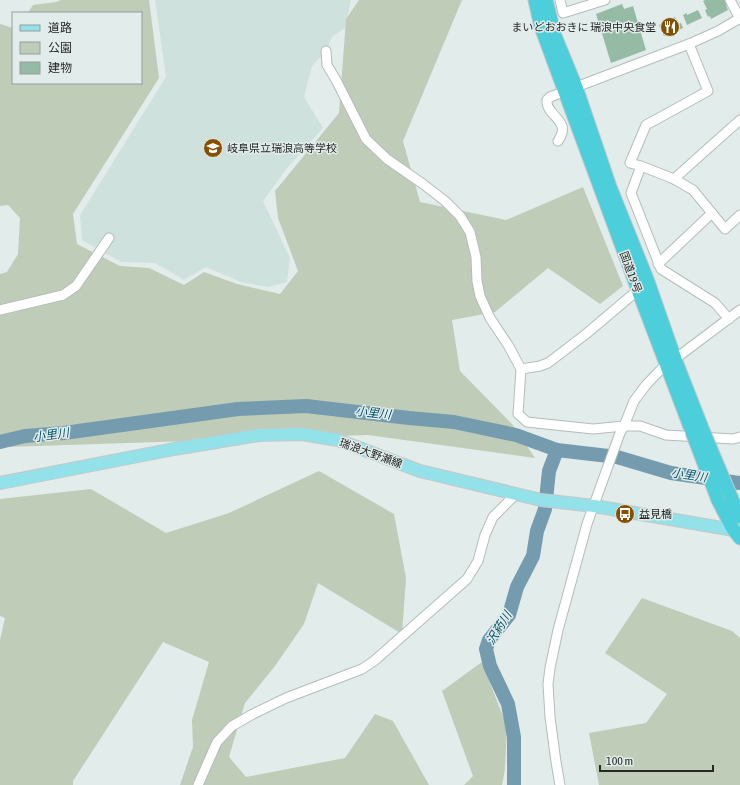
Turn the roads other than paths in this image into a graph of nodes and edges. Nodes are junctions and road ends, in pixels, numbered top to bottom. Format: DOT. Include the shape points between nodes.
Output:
graph roads {
  1 [pos="535,0"];
  2 [pos="546,0"];
  3 [pos="560,0"];
  4 [pos="605,0"];
  5 [pos="730,0"];
  6 [pos="740,18"];
  7 [pos="689,44"];
  8 [pos="326,51"];
  9 [pos="570,90"];
  10 [pos="740,120"];
  11 [pos="558,142"];
  12 [pos="641,166"];
  13 [pos="674,179"];
  14 [pos="712,213"];
  15 [pos="740,215"];
  16 [pos="109,238"];
  17 [pos="658,264"];
  18 [pos="638,290"];
  19 [pos="0,310"];
  20 [pos="740,310"];
  21 [pos="729,319"];
  22 [pos="671,361"];
  23 [pos="521,369"];
  24 [pos="622,430"];
  25 [pos="737,438"];
  26 [pos="740,446"];
  27 [pos="0,483"];
  28 [pos="516,494"];
  29 [pos="725,498"];
  30 [pos="594,506"];
  31 [pos="740,517"];
  32 [pos="738,533"];
  33 [pos="198,785"];
  34 [pos="560,785"];
  1 -- 9 [label="highway, 国道19号" via="542,27"];
  2 -- 9 [label="highway, 国道19号"];
  3 -- 4 [label="street" via="563,13"];
  5 -- 6 [label="street"];
  6 -- 7 [label="street"];
  7 -- 9 [label="street"];
  7 -- 12 [label="street" via="708,92 646,125 630,163"];
  8 -- 23 [label="street" via="327,66 366,139 387,159 445,201 460,216 470,232 476,257 480,296 490,318"];
  9 -- 11 [label="street" via="547,100 548,106 562,127 563,132"];
  9 -- 18 [label="highway, 国道19号"];
  9 -- 22 [label="highway, 国道19号" via="647,279"];
  10 -- 13 [label="street"];
  12 -- 13 [label="street"];
  12 -- 17 [label="street" via="631,193"];
  13 -- 14 [label="street" via="692,190"];
  14 -- 15 [label="street" via="725,229"];
  14 -- 17 [label="street"];
  16 -- 19 [label="street" via="76,286 63,295"];
  17 -- 21 [label="street" via="660,269 715,303"];
  18 -- 22 [label="highway, 国道19号"];
  18 -- 23 [label="street" via="548,363"];
  20 -- 21 [label="street"];
  21 -- 22 [label="street"];
  22 -- 24 [label="street" via="646,385 634,401"];
  22 -- 29 [label="highway, 国道19号, bridge"];
  23 -- 24 [label="street" via="518,414 527,422"];
  24 -- 25 [label="street" via="640,426 666,435"];
  24 -- 30 [label="street"];
  25 -- 26 [label="street"];
  27 -- 28 [label="main road, 瑞浪大野瀬線" via="259,435 302,434 338,440 420,471"];
  28 -- 30 [label="main road, 瑞浪大野瀬線" via="541,500"];
  28 -- 33 [label="street" via="494,517 485,535 478,561 467,580 362,669 286,698 232,726 217,742"];
  29 -- 31 [label="highway, 国道19号"];
  29 -- 32 [label="highway, 国道19号"];
  30 -- 32 [label="main road, 瑞浪大野瀬線"];
  30 -- 34 [label="street" via="558,630 548,684"];
}
